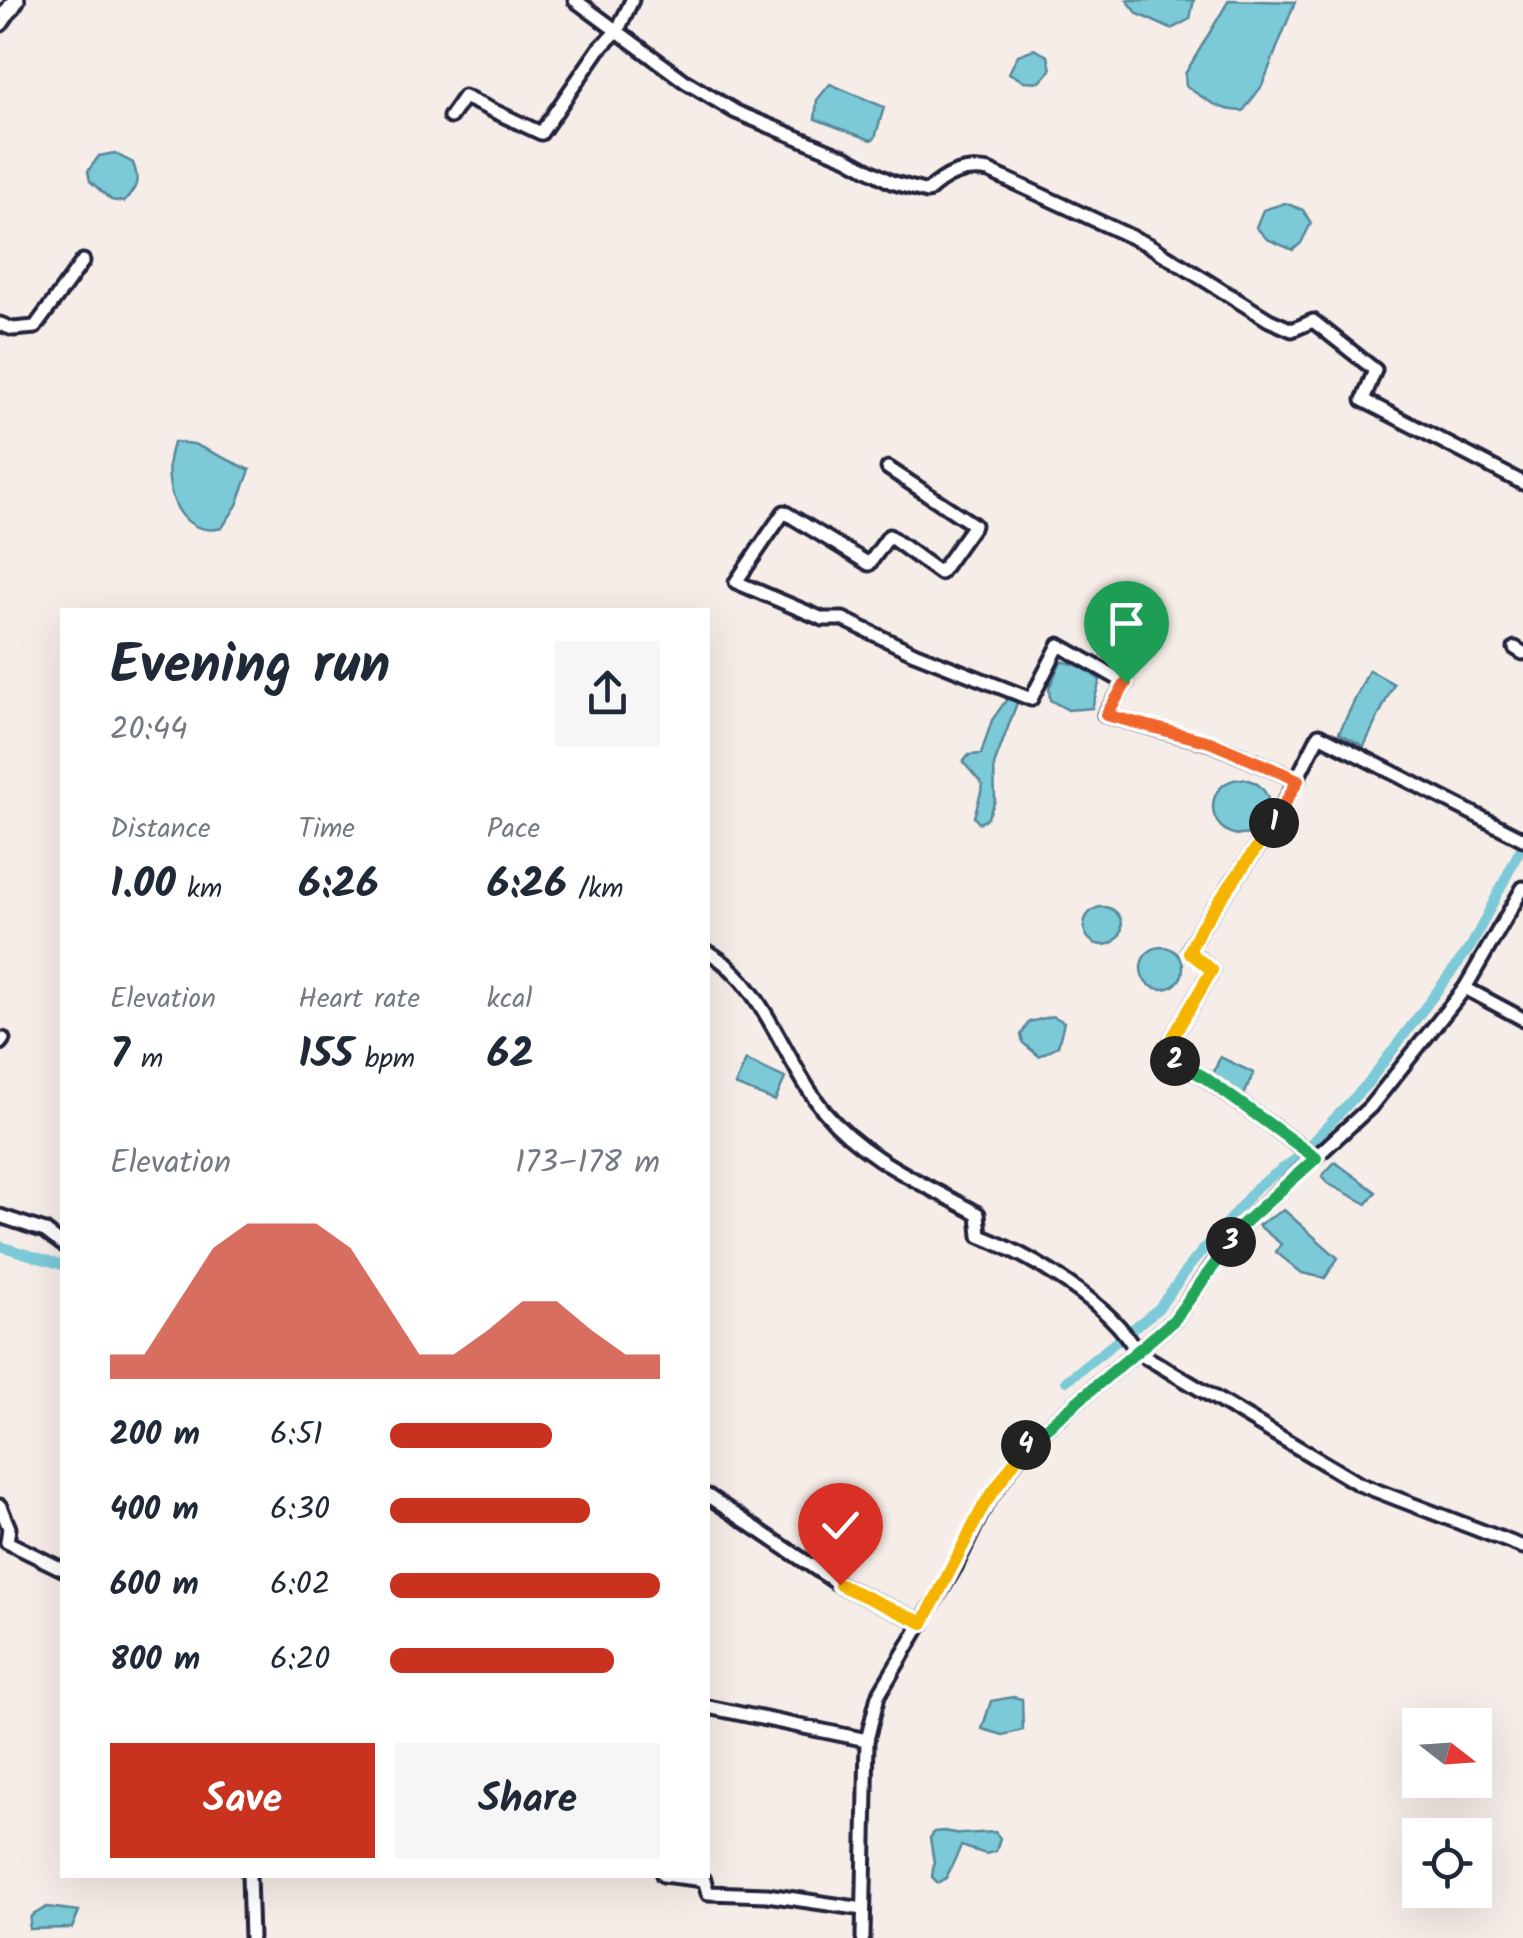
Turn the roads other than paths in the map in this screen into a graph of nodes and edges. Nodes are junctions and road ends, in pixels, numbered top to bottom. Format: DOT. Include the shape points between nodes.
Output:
graph roads {
  1 [pos="16,0"];
  2 [pos="575,0"];
  3 [pos="632,0"];
  4 [pos="0,23"];
  5 [pos="618,30"];
  6 [pos="450,117"];
  7 [pos="83,261"];
  8 [pos="0,324"];
  9 [pos="888,468"];
  10 [pos="1523,483"];
  11 [pos="1298,780"];
  12 [pos="1523,839"];
  13 [pos="1523,888"];
  14 [pos="710,954"];
  15 [pos="1465,988"];
  16 [pos="1523,1019"];
  17 [pos="1314,1156"];
  18 [pos="0,1216"];
  19 [pos="60,1242"];
  20 [pos="1136,1351"];
  21 [pos="710,1497"];
  22 [pos="0,1506"];
  23 [pos="1523,1547"];
  24 [pos="60,1568"];
  25 [pos="920,1622"];
  26 [pos="710,1707"];
  27 [pos="868,1740"];
  28 [pos="249,1878"];
  29 [pos="688,1878"];
  30 [pos="862,1909"];
  31 [pos="251,1938"];
  32 [pos="862,1938"];
  1 -- 4 [label="main road"];
  2 -- 5 [label="street"];
  3 -- 5 [label="street"];
  5 -- 6 [label="street" via="541,134 464,97"];
  5 -- 10 [label="street" via="724,106 891,182 926,192 970,167 989,171 1149,245 1269,320 1292,330 1313,322 1375,370 1363,400"];
  7 -- 8 [label="street" via="35,327"];
  9 -- 11 [label="street" via="974,525 940,574 890,536 869,564 784,512 736,582 823,618 843,619 1031,700 1059,646 1126,683 1106,715 1210,742"];
  11 -- 12 [label="street" via="1319,735"];
  11 -- 17 [label="street" via="1189,952 1212,970 1173,1037 1169,1058"];
  13 -- 15 [label="street"];
  14 -- 20 [label="street" via="740,978 825,1112 874,1158 978,1214 980,1236 1082,1293 1117,1322"];
  15 -- 16 [label="street"];
  15 -- 17 [label="street" via="1370,1106"];
  17 -- 20 [label="street" via="1241,1226 1174,1320"];
  18 -- 19 [label="street" via="45,1230"];
  20 -- 23 [label="street" via="1360,1484"];
  20 -- 25 [label="street" via="1027,1444 984,1505"];
  21 -- 25 [label="street" via="840,1585"];
  22 -- 24 [label="street" via="10,1528 7,1542"];
  25 -- 27 [label="street" via="878,1696"];
  26 -- 27 [label="street"];
  27 -- 30 [label="street"];
  28 -- 31 [label="street"];
  29 -- 30 [label="street" via="704,1880 708,1893"];
  30 -- 32 [label="street"];
}
